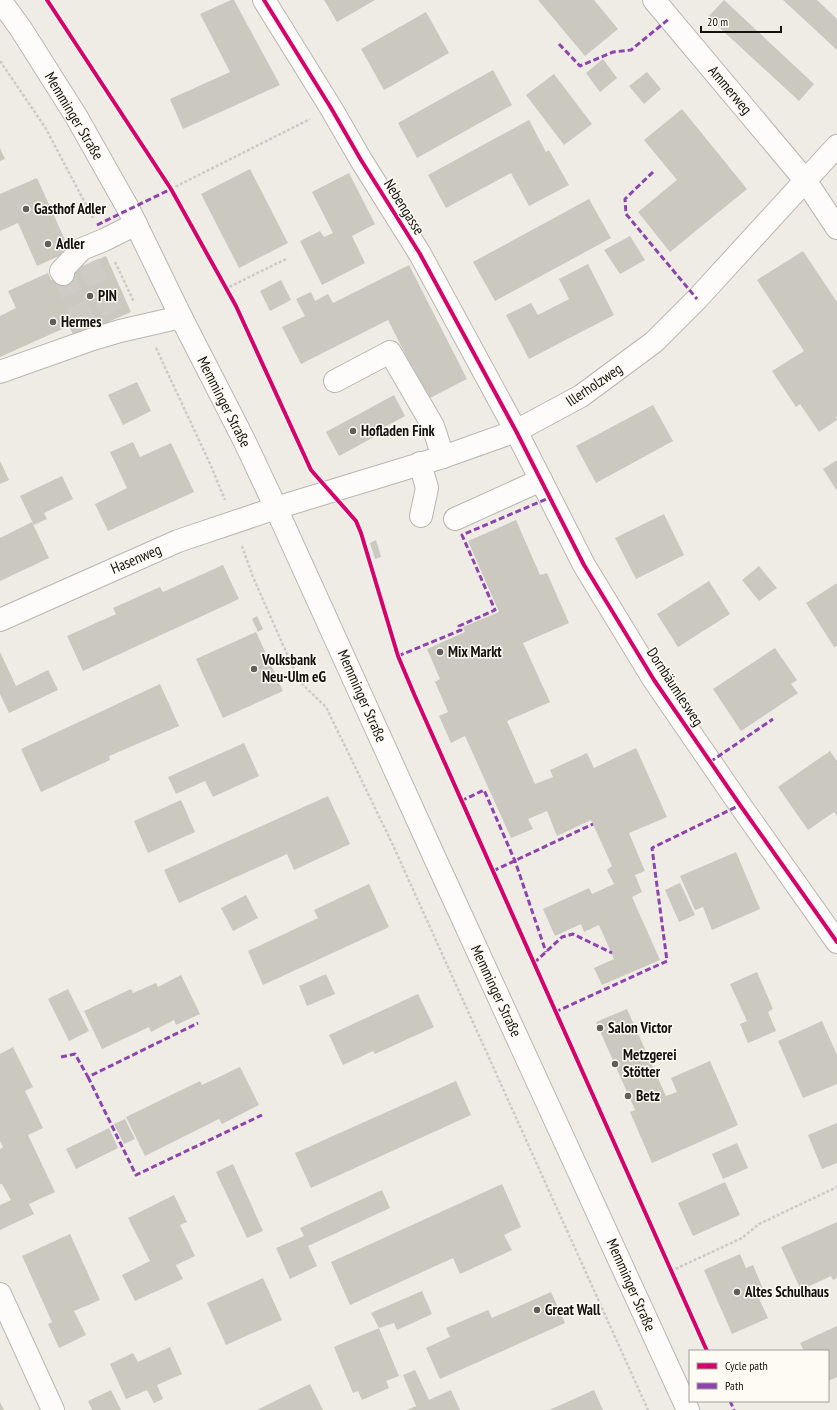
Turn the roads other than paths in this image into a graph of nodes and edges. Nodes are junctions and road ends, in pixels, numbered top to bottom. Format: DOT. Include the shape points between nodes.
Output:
graph roads {
  1 [pos="0,0"];
  2 [pos="264,0"];
  3 [pos="654,0"];
  4 [pos="837,146"];
  5 [pos="806,180"];
  6 [pos="136,224"];
  7 [pos="837,228"];
  8 [pos="63,274"];
  9 [pos="181,317"];
  10 [pos="0,372"];
  11 [pos="335,381"];
  12 [pos="516,431"];
  13 [pos="442,457"];
  14 [pos="420,463"];
  15 [pos="541,480"];
  16 [pos="276,508"];
  17 [pos="421,516"];
  18 [pos="455,519"];
  19 [pos="0,620"];
  20 [pos="837,942"];
  21 [pos="0,1294"];
  22 [pos="53,1410"];
  23 [pos="688,1410"];
  1 -- 6 [label="street, Memminger Straße" via="76,116"];
  2 -- 12 [label="street, Nebengasse" via="420,254"];
  3 -- 5 [label="street, Ammerweg"];
  4 -- 5 [label="street, Illerholzweg"];
  5 -- 7 [label="street, Ammerweg"];
  5 -- 12 [label="street, Illerholzweg" via="654,342 581,396"];
  6 -- 8 [label="street" via="104,240 86,256 61,271"];
  6 -- 9 [label="street, Memminger Straße"];
  9 -- 10 [label="street" via="145,325 117,325"];
  9 -- 16 [label="street, Memminger Straße"];
  11 -- 13 [label="street" via="390,352 433,426"];
  12 -- 13 [label="street, Illerholzweg"];
  12 -- 15 [label="street, Dornbäumlesweg"];
  13 -- 14 [label="street, Illerholzweg"];
  14 -- 16 [label="street, Illerholzweg"];
  14 -- 17 [label="street" via="427,488"];
  15 -- 18 [label="street"];
  15 -- 20 [label="street, Dornbäumlesweg" via="584,565 654,680"];
  16 -- 19 [label="street, Hasenweg" via="178,541"];
  16 -- 23 [label="street, Memminger Straße"];
  21 -- 22 [label="street"];
}
